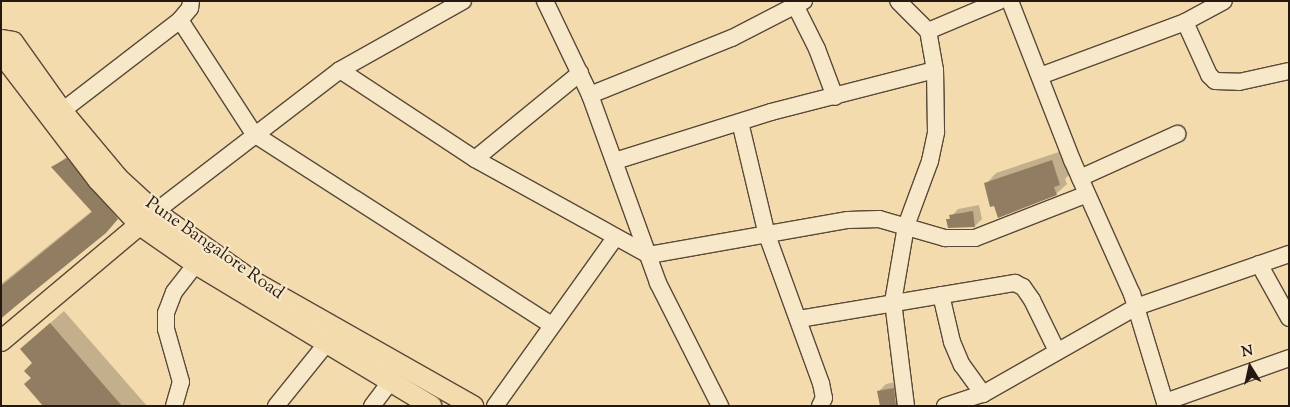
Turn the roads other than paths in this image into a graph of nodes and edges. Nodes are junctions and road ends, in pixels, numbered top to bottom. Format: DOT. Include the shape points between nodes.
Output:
graph roads {
  1 [pos="191,1"];
  2 [pos="463,1"];
  3 [pos="545,1"];
  4 [pos="898,1"];
  5 [pos="999,1"];
  6 [pos="1010,1"];
  7 [pos="1224,1"];
  8 [pos="800,4"];
  9 [pos="180,20"];
  10 [pos="1185,22"];
  11 [pos="928,31"];
  12 [pos="1,40"];
  13 [pos="1,53"];
  14 [pos="340,70"];
  15 [pos="935,70"];
  16 [pos="1289,71"];
  17 [pos="580,73"];
  18 [pos="1040,76"];
  19 [pos="590,95"];
  20 [pos="835,96"];
  21 [pos="62,111"];
  22 [pos="740,122"];
  23 [pos="254,134"];
  24 [pos="1177,134"];
  25 [pos="475,160"];
  26 [pos="615,161"];
  27 [pos="1080,178"];
  28 [pos="1087,194"];
  29 [pos="147,218"];
  30 [pos="906,226"];
  31 [pos="768,235"];
  32 [pos="615,238"];
  33 [pos="1289,254"];
  34 [pos="649,255"];
  35 [pos="196,264"];
  36 [pos="1259,264"];
  37 [pos="941,295"];
  38 [pos="893,302"];
  39 [pos="1136,307"];
  40 [pos="1289,318"];
  41 [pos="799,319"];
  42 [pos="552,326"];
  43 [pos="1,341"];
  44 [pos="326,344"];
  45 [pos="1057,351"];
  46 [pos="1289,358"];
  47 [pos="390,382"];
  48 [pos="983,394"];
  49 [pos="1166,404"];
  50 [pos="174,406"];
  51 [pos="276,406"];
  52 [pos="372,406"];
  53 [pos="431,406"];
  54 [pos="473,406"];
  55 [pos="495,406"];
  56 [pos="720,406"];
  57 [pos="820,406"];
  58 [pos="906,406"];
  59 [pos="945,406"];
  1 -- 9 [label="street" via="190,8"];
  2 -- 14 [label="street"];
  3 -- 17 [label="street"];
  4 -- 11 [label="street"];
  5 -- 11 [label="street"];
  6 -- 18 [label="street"];
  7 -- 10 [label="street"];
  8 -- 19 [label="street" via="732,38"];
  8 -- 20 [label="street"];
  9 -- 21 [label="street"];
  9 -- 23 [label="street"];
  10 -- 16 [label="street" via="1209,75 1215,81 1239,82"];
  10 -- 18 [label="street"];
  11 -- 15 [label="street"];
  12 -- 21 [label="main road, Pune Bangalore Road" via="13,42"];
  13 -- 29 [label="main road, Pune Bangalore Road" via="98,180"];
  14 -- 23 [label="street"];
  14 -- 25 [label="street"];
  15 -- 20 [label="street"];
  15 -- 30 [label="street" via="936,132 930,161"];
  17 -- 19 [label="street"];
  17 -- 25 [label="street"];
  18 -- 27 [label="street"];
  19 -- 26 [label="street"];
  20 -- 22 [label="street"];
  21 -- 29 [label="main road, Pune Bangalore Road"];
  22 -- 26 [label="street"];
  22 -- 31 [label="street"];
  23 -- 29 [label="street"];
  23 -- 42 [label="street"];
  24 -- 27 [label="street"];
  25 -- 32 [label="street"];
  26 -- 34 [label="street"];
  27 -- 28 [label="street"];
  28 -- 30 [label="street" via="974,238 945,238"];
  28 -- 39 [label="street"];
  29 -- 35 [label="main road, Pune Bangalore Road"];
  29 -- 43 [label="main road"];
  29 -- 54 [label="main road, Pune Bangalore Road"];
  30 -- 31 [label="street" via="879,219 848,220"];
  30 -- 38 [label="street"];
  31 -- 34 [label="street"];
  31 -- 41 [label="street"];
  32 -- 34 [label="street"];
  32 -- 42 [label="street"];
  33 -- 36 [label="street"];
  34 -- 56 [label="street" via="658,283"];
  35 -- 44 [label="main road, Pune Bangalore Road"];
  35 -- 50 [label="street" via="174,292 166,312 166,329 181,382"];
  36 -- 39 [label="street"];
  36 -- 40 [label="street"];
  37 -- 38 [label="street"];
  37 -- 45 [label="street" via="1015,283 1023,287"];
  37 -- 48 [label="street" via="952,342 962,365"];
  38 -- 41 [label="street"];
  38 -- 58 [label="street"];
  39 -- 45 [label="street"];
  39 -- 49 [label="street"];
  41 -- 57 [label="street" via="822,383 824,398"];
  42 -- 55 [label="street"];
  44 -- 47 [label="main road, Pune Bangalore Road"];
  44 -- 51 [label="street"];
  45 -- 48 [label="street"];
  46 -- 49 [label="street"];
  47 -- 52 [label="street"];
  47 -- 53 [label="main road, Pune Bangalore Road"];
  48 -- 59 [label="street"];
}
